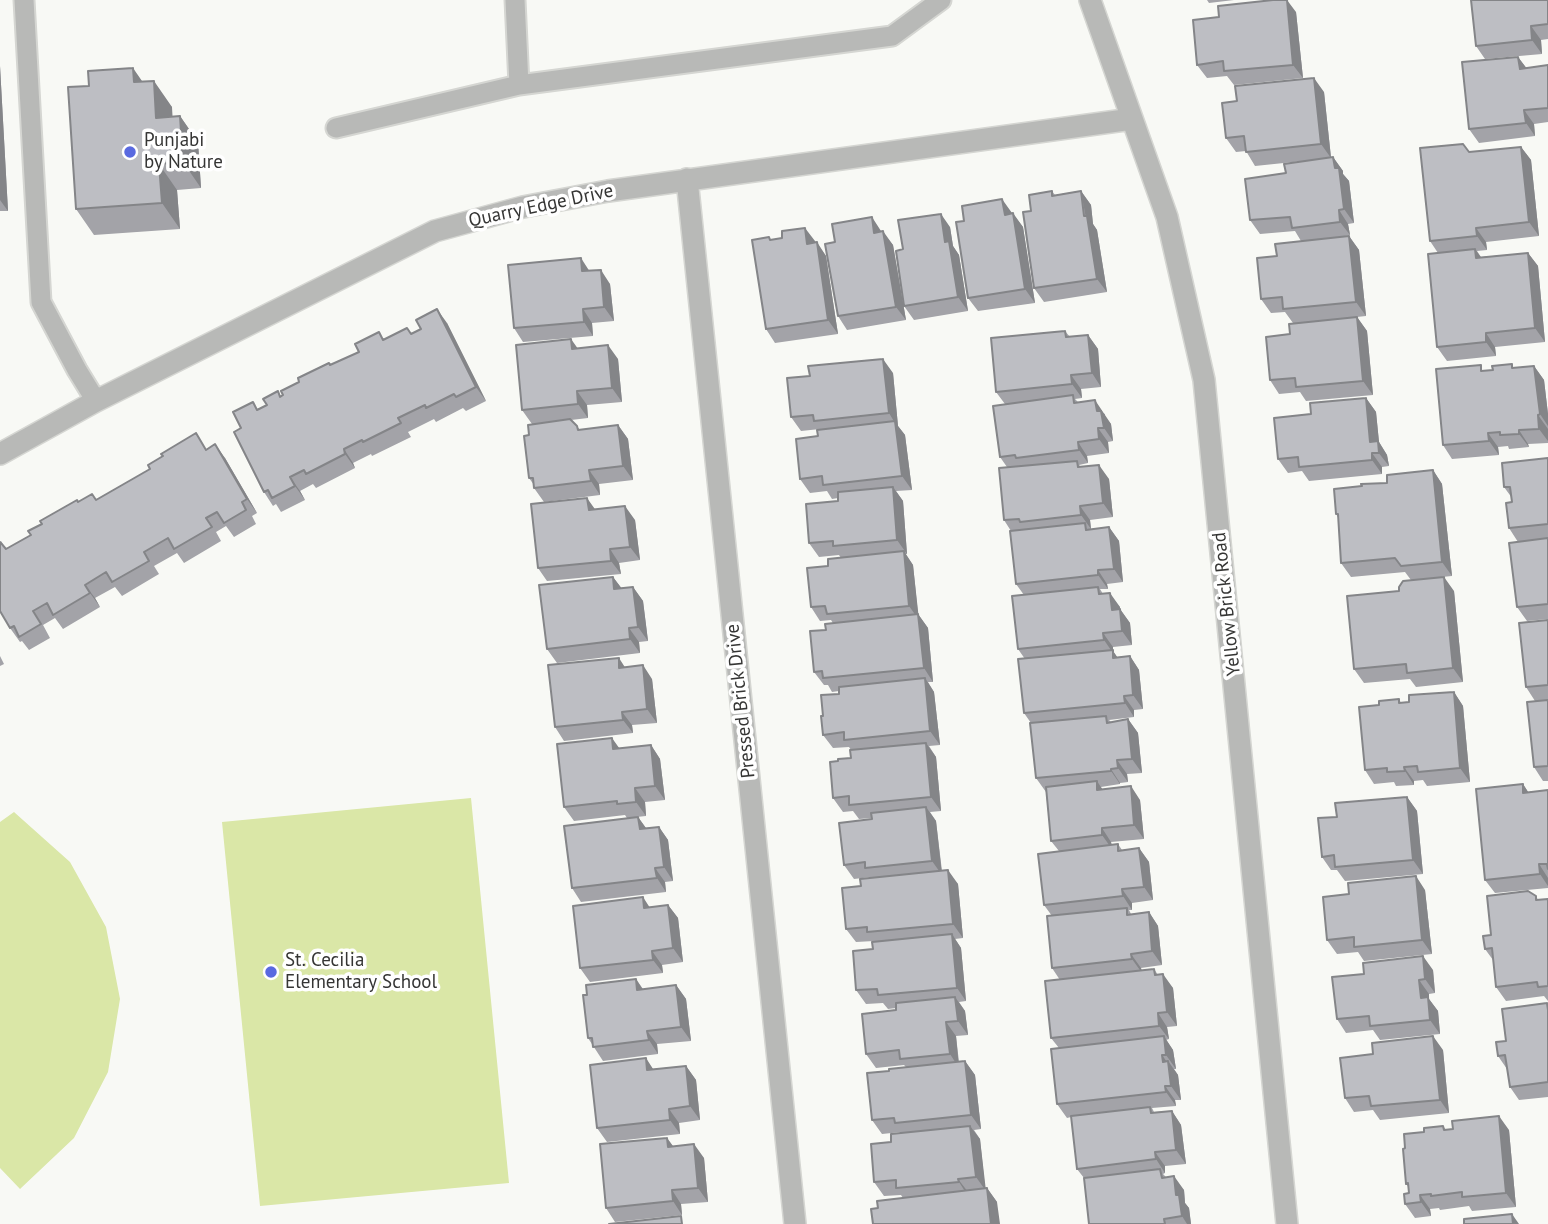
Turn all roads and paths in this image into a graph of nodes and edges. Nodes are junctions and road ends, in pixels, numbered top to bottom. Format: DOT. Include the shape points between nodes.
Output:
graph roads {
  1 [pos="24,0"];
  2 [pos="515,0"];
  3 [pos="941,0"];
  4 [pos="1090,0"];
  5 [pos="519,85"];
  6 [pos="1132,119"];
  7 [pos="336,128"];
  8 [pos="687,179"];
  9 [pos="96,401"];
  10 [pos="0,454"];
  11 [pos="794,1224"];
  12 [pos="1287,1224"];
  1 -- 9 [label="lane" via="41,302"];
  2 -- 5 [label="lane"];
  3 -- 5 [label="lane" via="892,36"];
  4 -- 6 [label="street, Yellow Brick Road"];
  5 -- 7 [label="lane"];
  6 -- 8 [label="street, Quarry Edge Drive"];
  6 -- 12 [label="street, Yellow Brick Road" via="1167,217 1204,380"];
  8 -- 9 [label="street, Quarry Edge Drive" via="523,207 435,231"];
  8 -- 11 [label="street, Pressed Brick Drive"];
  9 -- 10 [label="street, Quarry Edge Drive"];
}
